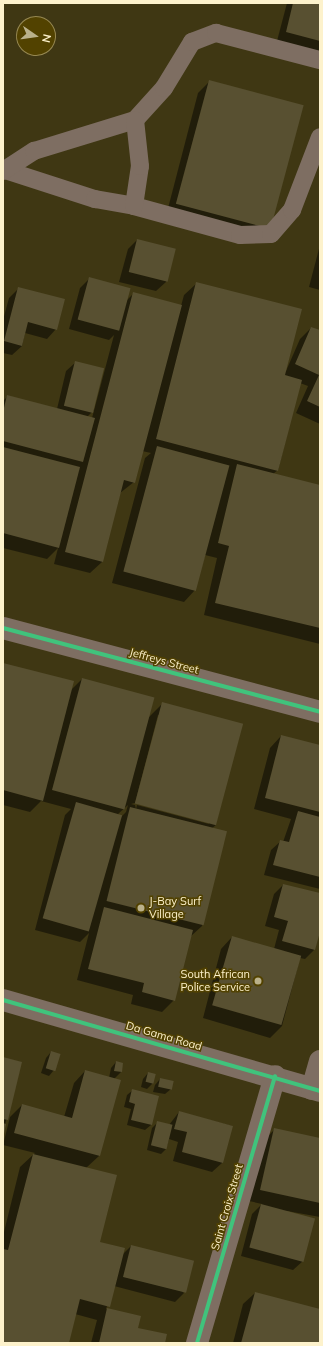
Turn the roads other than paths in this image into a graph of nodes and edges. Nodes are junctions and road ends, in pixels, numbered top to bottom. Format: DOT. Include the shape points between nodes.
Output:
graph roads {
  1 [pos="320,60"];
  2 [pos="135,120"];
  3 [pos="320,138"];
  4 [pos="4,170"];
  5 [pos="134,206"];
  6 [pos="3,628"];
  7 [pos="320,712"];
  8 [pos="3,1000"];
  9 [pos="320,1061"];
  10 [pos="275,1076"];
  11 [pos="316,1090"];
  12 [pos="197,1343"];
  1 -- 2 [label="lane" via="216,33 192,42 164,88"];
  2 -- 4 [label="lane" via="34,151"];
  2 -- 5 [label="lane" via="140,166"];
  3 -- 5 [label="lane" via="292,210 271,234 240,235"];
  4 -- 5 [label="lane" via="95,199"];
  6 -- 7 [label="street, Jeffreys Street"];
  8 -- 10 [label="street, Da Gama Road"];
  9 -- 11 [label="street"];
  10 -- 11 [label="street, Da Gama Road"];
  10 -- 12 [label="street, Saint Croix Street"];
}
